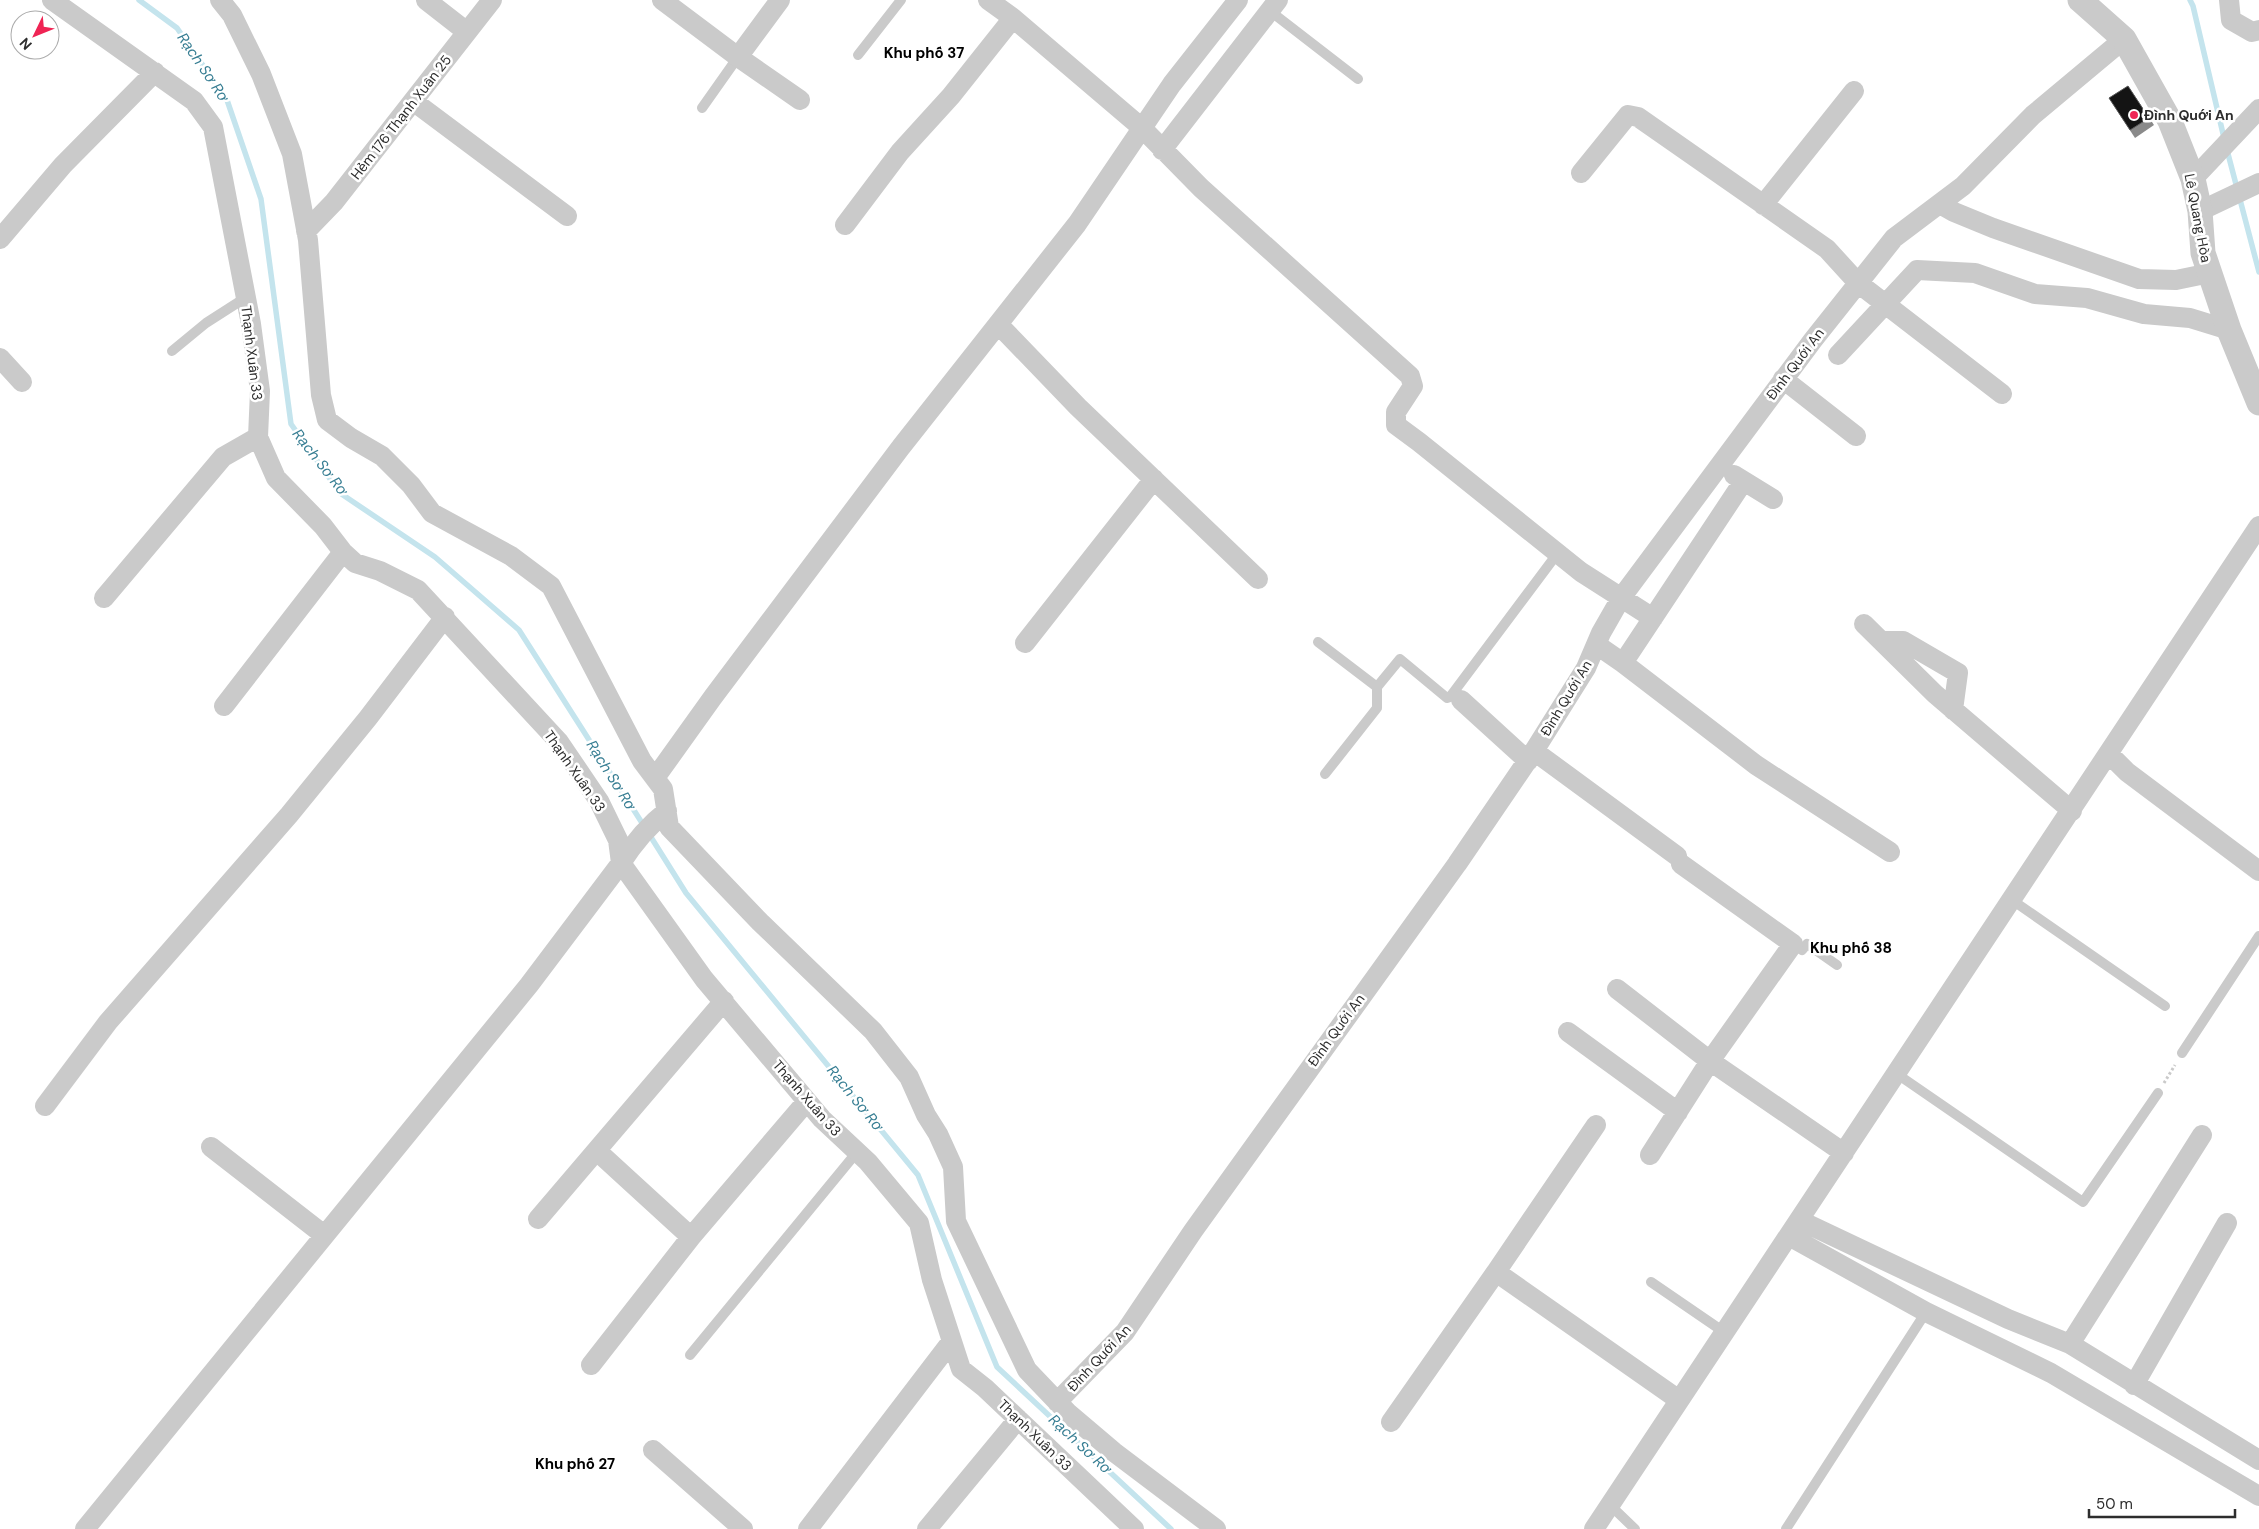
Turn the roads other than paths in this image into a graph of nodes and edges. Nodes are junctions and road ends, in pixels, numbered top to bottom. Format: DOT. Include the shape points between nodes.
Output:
graph roads {
  1 [pos="52,0"];
  2 [pos="220,0"];
  3 [pos="426,0"];
  4 [pos="492,0"];
  5 [pos="662,0"];
  6 [pos="780,0"];
  7 [pos="901,0"];
  8 [pos="988,0"];
  9 [pos="1238,0"];
  10 [pos="2080,0"];
  11 [pos="2230,0"];
  12 [pos="1274,5"];
  13 [pos="1013,18"];
  14 [pos="2259,30"];
  15 [pos="467,32"];
  16 [pos="2124,39"];
  17 [pos="858,55"];
  18 [pos="738,57"];
  19 [pos="155,72"];
  20 [pos="1358,79"];
  21 [pos="1854,91"];
  22 [pos="800,100"];
  23 [pos="414,101"];
  24 [pos="702,108"];
  25 [pos="2259,109"];
  26 [pos="1142,128"];
  27 [pos="1162,150"];
  28 [pos="2201,171"];
  29 [pos="1581,173"];
  30 [pos="2259,183"];
  31 [pos="1940,204"];
  32 [pos="1762,205"];
  33 [pos="2206,208"];
  34 [pos="567,216"];
  35 [pos="845,226"];
  36 [pos="306,231"];
  37 [pos="0,239"];
  38 [pos="2210,273"];
  39 [pos="1858,283"];
  40 [pos="245,298"];
  41 [pos="1886,304"];
  42 [pos="998,324"];
  43 [pos="2229,330"];
  44 [pos="172,351"];
  45 [pos="1838,355"];
  46 [pos="0,358"];
  47 [pos="1783,379"];
  48 [pos="22,382"];
  49 [pos="2002,394"];
  50 [pos="2259,402"];
  51 [pos="1856,436"];
  52 [pos="258,437"];
  53 [pos="1721,464"];
  54 [pos="1154,479"];
  55 [pos="1743,482"];
  56 [pos="1773,499"];
  57 [pos="2259,526"];
  58 [pos="343,552"];
  59 [pos="1557,554"];
  60 [pos="1258,579"];
  61 [pos="104,598"];
  62 [pos="1621,598"];
  63 [pos="445,617"];
  64 [pos="1653,618"];
  65 [pos="1864,624"];
  66 [pos="1882,641"];
  67 [pos="1318,642"];
  68 [pos="1026,643"];
  69 [pos="1597,645"];
  70 [pos="1623,662"];
  71 [pos="1377,687"];
  72 [pos="1461,700"];
  73 [pos="224,706"];
  74 [pos="1953,710"];
  75 [pos="2110,754"];
  76 [pos="1531,756"];
  77 [pos="1326,774"];
  78 [pos="655,778"];
  79 [pos="2072,811"];
  80 [pos="662,815"];
  81 [pos="1890,852"];
  82 [pos="625,857"];
  83 [pos="2259,871"];
  84 [pos="2012,900"];
  85 [pos="2259,936"];
  86 [pos="1793,944"];
  87 [pos="1837,965"];
  88 [pos="1617,989"];
  89 [pos="724,1001"];
  90 [pos="2166,1006"];
  91 [pos="1568,1032"];
  92 [pos="2182,1053"];
  93 [pos="1710,1061"];
  94 [pos="1896,1074"];
  95 [pos="2158,1092"];
  96 [pos="807,1101"];
  97 [pos="45,1106"];
  98 [pos="1678,1112"];
  99 [pos="1596,1125"];
  100 [pos="2202,1136"];
  101 [pos="212,1148"];
  102 [pos="596,1151"];
  103 [pos="857,1152"];
  104 [pos="1844,1153"];
  105 [pos="1650,1155"];
  106 [pos="538,1219"];
  107 [pos="2227,1223"];
  108 [pos="1794,1228"];
  109 [pos="324,1235"];
  110 [pos="691,1237"];
  111 [pos="1496,1272"];
  112 [pos="1652,1282"];
  113 [pos="1926,1312"];
  114 [pos="1724,1332"];
  115 [pos="951,1342"];
  116 [pos="2070,1344"];
  117 [pos="690,1356"];
  118 [pos="590,1365"];
  119 [pos="2134,1385"];
  120 [pos="1680,1400"];
  121 [pos="1057,1402"];
  122 [pos="1018,1419"];
  123 [pos="1391,1422"];
  124 [pos="653,1450"];
  125 [pos="2259,1460"];
  126 [pos="2259,1496"];
  127 [pos="1610,1505"];
  128 [pos="1124,1526"];
  129 [pos="85,1529"];
  130 [pos="743,1529"];
  131 [pos="808,1529"];
  132 [pos="927,1529"];
  133 [pos="1216,1529"];
  134 [pos="1594,1529"];
  135 [pos="1635,1529"];
  136 [pos="1786,1529"];
  1 -- 19 [label="street, Thạnh Xuân 33"];
  2 -- 36 [label="street" via="232,15 261,74 292,154"];
  3 -- 15 [label="street"];
  4 -- 15 [label="street, Hẻm 176 Thạnh Xuân 25"];
  5 -- 18 [label="street"];
  6 -- 18 [label="street"];
  7 -- 17 [label="lane"];
  8 -- 13 [label="street"];
  9 -- 26 [label="street"];
  10 -- 16 [label="street, Lê Quang Hòa"];
  11 -- 14 [label="street" via="2231,20 2252,32"];
  12 -- 20 [label="lane"];
  12 -- 27 [label="street"];
  13 -- 26 [label="street"];
  13 -- 35 [label="street" via="952,96 900,152"];
  15 -- 23 [label="street, Hẻm 176 Thạnh Xuân 25"];
  16 -- 28 [label="street, Lê Quang Hòa"];
  16 -- 31 [label="street, Đình Quới An" via="2033,115 1963,186"];
  18 -- 22 [label="street"];
  18 -- 24 [label="lane"];
  19 -- 37 [label="street" via="63,165"];
  19 -- 40 [label="street, Thạnh Xuân 33" via="194,101 213,127"];
  21 -- 32 [label="street"];
  23 -- 34 [label="street"];
  23 -- 36 [label="street, Hẻm 176 Thạnh Xuân 25" via="334,202"];
  25 -- 28 [label="street"];
  26 -- 27 [label="street"];
  26 -- 42 [label="street" via="1077,224"];
  27 -- 59 [label="street" via="1410,376 1413,386 1396,412 1396,425"];
  28 -- 33 [label="street, Lê Quang Hòa"];
  29 -- 32 [label="street" via="1628,115 1633,115"];
  30 -- 33 [label="street"];
  31 -- 38 [label="street" via="1993,228 2139,279 2176,280"];
  31 -- 39 [label="street, Đình Quới An" via="1894,238"];
  32 -- 39 [label="street" via="1827,249"];
  33 -- 38 [label="street, Lê Quang Hòa" via="2203,253"];
  36 -- 78 [label="street" via="321,395 327,420 382,456 411,485 432,513 511,556 551,586 642,760"];
  38 -- 43 [label="street, Lê Quang Hòa"];
  39 -- 41 [label="street"];
  39 -- 47 [label="street, Đình Quới An"];
  40 -- 44 [label="lane" via="206,322"];
  40 -- 52 [label="street, Thạnh Xuân 33" via="260,392"];
  41 -- 43 [label="street" via="1917,270 1975,273 2035,294 2087,298 2144,314 2190,318"];
  41 -- 45 [label="street"];
  41 -- 49 [label="street"];
  42 -- 54 [label="street"];
  42 -- 78 [label="street" via="901,447"];
  43 -- 50 [label="street, Lê Quang Hòa"];
  46 -- 48 [label="street"];
  47 -- 51 [label="street"];
  47 -- 53 [label="street, Đình Quới An"];
  52 -- 58 [label="street, Thạnh Xuân 33" via="276,478 323,526"];
  52 -- 61 [label="street" via="224,457"];
  53 -- 55 [label="street"];
  53 -- 62 [label="street, Đình Quới An"];
  54 -- 60 [label="street"];
  54 -- 68 [label="street"];
  55 -- 56 [label="street"];
  55 -- 64 [label="street"];
  57 -- 75 [label="street"];
  58 -- 63 [label="street, Thạnh Xuân 33" via="355,563 418,590"];
  58 -- 73 [label="street"];
  59 -- 62 [label="street"];
  59 -- 71 [label="lane" via="1452,696 1447,698 1400,659"];
  62 -- 64 [label="street"];
  62 -- 69 [label="street, Đình Quới An"];
  63 -- 82 [label="street, Thạnh Xuân 33" via="559,742 599,801"];
  63 -- 97 [label="street" via="289,815 108,1022"];
  64 -- 70 [label="street"];
  65 -- 66 [label="street"];
  66 -- 74 [label="street"];
  66 -- 74 [label="street" via="1903,641 1958,673"];
  67 -- 71 [label="lane"];
  69 -- 70 [label="street"];
  69 -- 76 [label="street, Đình Quới An"];
  70 -- 81 [label="street" via="1756,764"];
  71 -- 77 [label="lane" via="1377,708"];
  72 -- 76 [label="street"];
  74 -- 79 [label="street"];
  75 -- 79 [label="street"];
  75 -- 83 [label="street" via="2127,772"];
  76 -- 86 [label="street"];
  76 -- 121 [label="street, Đình Quới An" via="1457,864 1192,1231 1125,1332"];
  78 -- 80 [label="street" via="663,789"];
  79 -- 84 [label="street"];
  80 -- 82 [label="street"];
  80 -- 121 [label="street" via="669,827 760,922 873,1031 908,1077 953,1167 956,1221 1027,1370"];
  82 -- 89 [label="street, Thạnh Xuân 33" via="704,980"];
  82 -- 109 [label="street" via="529,985"];
  84 -- 90 [label="lane"];
  84 -- 94 [label="street"];
  85 -- 92 [label="lane"];
  86 -- 87 [label="lane" via="1802,950 1807,944"];
  86 -- 93 [label="street"];
  88 -- 93 [label="street"];
  89 -- 96 [label="street, Thạnh Xuân 33"];
  89 -- 102 [label="street"];
  91 -- 98 [label="street"];
  93 -- 98 [label="street"];
  93 -- 104 [label="street"];
  94 -- 95 [label="lane" via="2084,1202"];
  94 -- 104 [label="street"];
  96 -- 103 [label="street, Thạnh Xuân 33"];
  96 -- 110 [label="street"];
  98 -- 105 [label="street"];
  99 -- 111 [label="street"];
  100 -- 116 [label="street"];
  101 -- 109 [label="street"];
  102 -- 106 [label="street"];
  102 -- 110 [label="street"];
  103 -- 115 [label="street, Thạnh Xuân 33" via="919,1223"];
  103 -- 117 [label="lane"];
  104 -- 108 [label="street"];
  107 -- 119 [label="street"];
  108 -- 113 [label="street"];
  108 -- 114 [label="street"];
  108 -- 116 [label="street"];
  109 -- 129 [label="street"];
  110 -- 118 [label="street"];
  111 -- 120 [label="street"];
  111 -- 123 [label="street"];
  112 -- 114 [label="lane"];
  113 -- 126 [label="street" via="2050,1373"];
  113 -- 136 [label="lane"];
  114 -- 120 [label="street"];
  115 -- 122 [label="street, Thạnh Xuân 33" via="961,1369"];
  115 -- 131 [label="street"];
  116 -- 119 [label="street"];
  119 -- 125 [label="street"];
  120 -- 127 [label="street"];
  121 -- 133 [label="street" via="1114,1452"];
  122 -- 128 [label="street, Thạnh Xuân 33"];
  122 -- 132 [label="street"];
  124 -- 130 [label="street"];
  127 -- 134 [label="street"];
  127 -- 135 [label="lane"];
}
